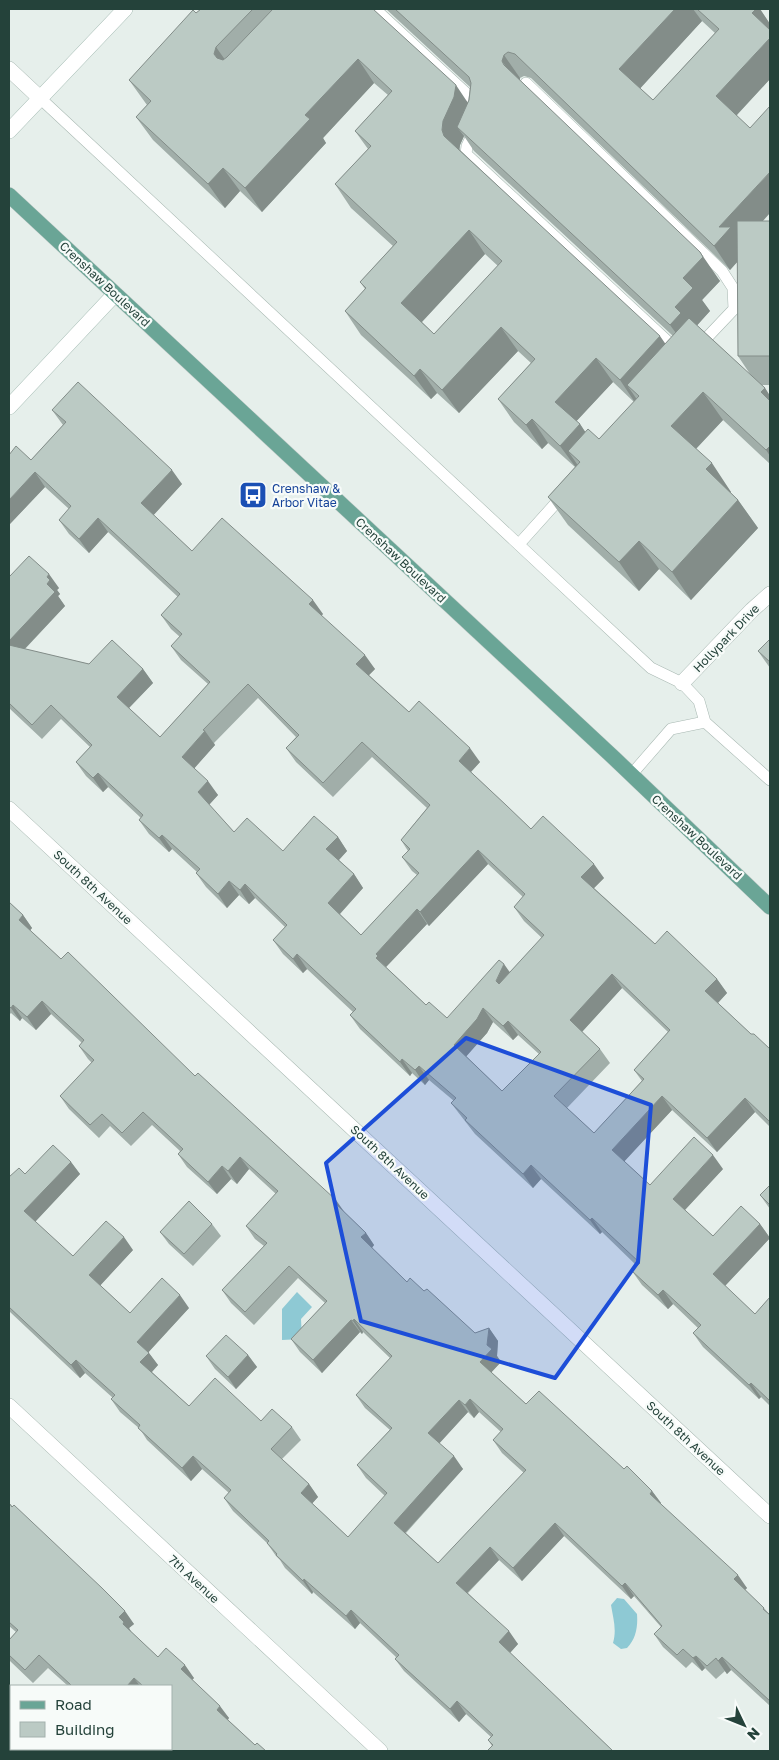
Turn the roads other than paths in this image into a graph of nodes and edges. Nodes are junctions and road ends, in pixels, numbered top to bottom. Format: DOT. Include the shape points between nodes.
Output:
graph roads {
  1 [pos="125,9"];
  2 [pos="375,9"];
  3 [pos="9,69"];
  4 [pos="526,83"];
  5 [pos="41,99"];
  6 [pos="9,131"];
  7 [pos="9,195"];
  8 [pos="115,294"];
  9 [pos="9,407"];
  10 [pos="573,484"];
  11 [pos="520,543"];
  12 [pos="770,594"];
  13 [pos="682,683"];
  14 [pos="705,722"];
  15 [pos="631,775"];
  16 [pos="770,780"];
  17 [pos="9,809"];
  18 [pos="770,907"];
  19 [pos="9,1406"];
  20 [pos="770,1516"];
  21 [pos="380,1751"];
  1 -- 5 [label="street"];
  2 -- 4 [label="lane" via="480,106 479,119 466,154 687,359 734,309 732,288 722,271"];
  3 -- 5 [label="street"];
  5 -- 6 [label="street"];
  5 -- 11 [label="lane"];
  7 -- 8 [label="main road, Crenshaw Boulevard"];
  8 -- 9 [label="street"];
  8 -- 15 [label="main road, Crenshaw Boulevard"];
  10 -- 11 [label="lane"];
  11 -- 13 [label="lane" via="652,668"];
  12 -- 13 [label="street, Hollypark Drive"];
  13 -- 14 [label="lane" via="699,701"];
  14 -- 15 [label="lane" via="671,729"];
  14 -- 16 [label="lane"];
  15 -- 18 [label="main road, Crenshaw Boulevard"];
  17 -- 20 [label="street, South 8th Avenue"];
  19 -- 21 [label="street, 7th Avenue"];
}
